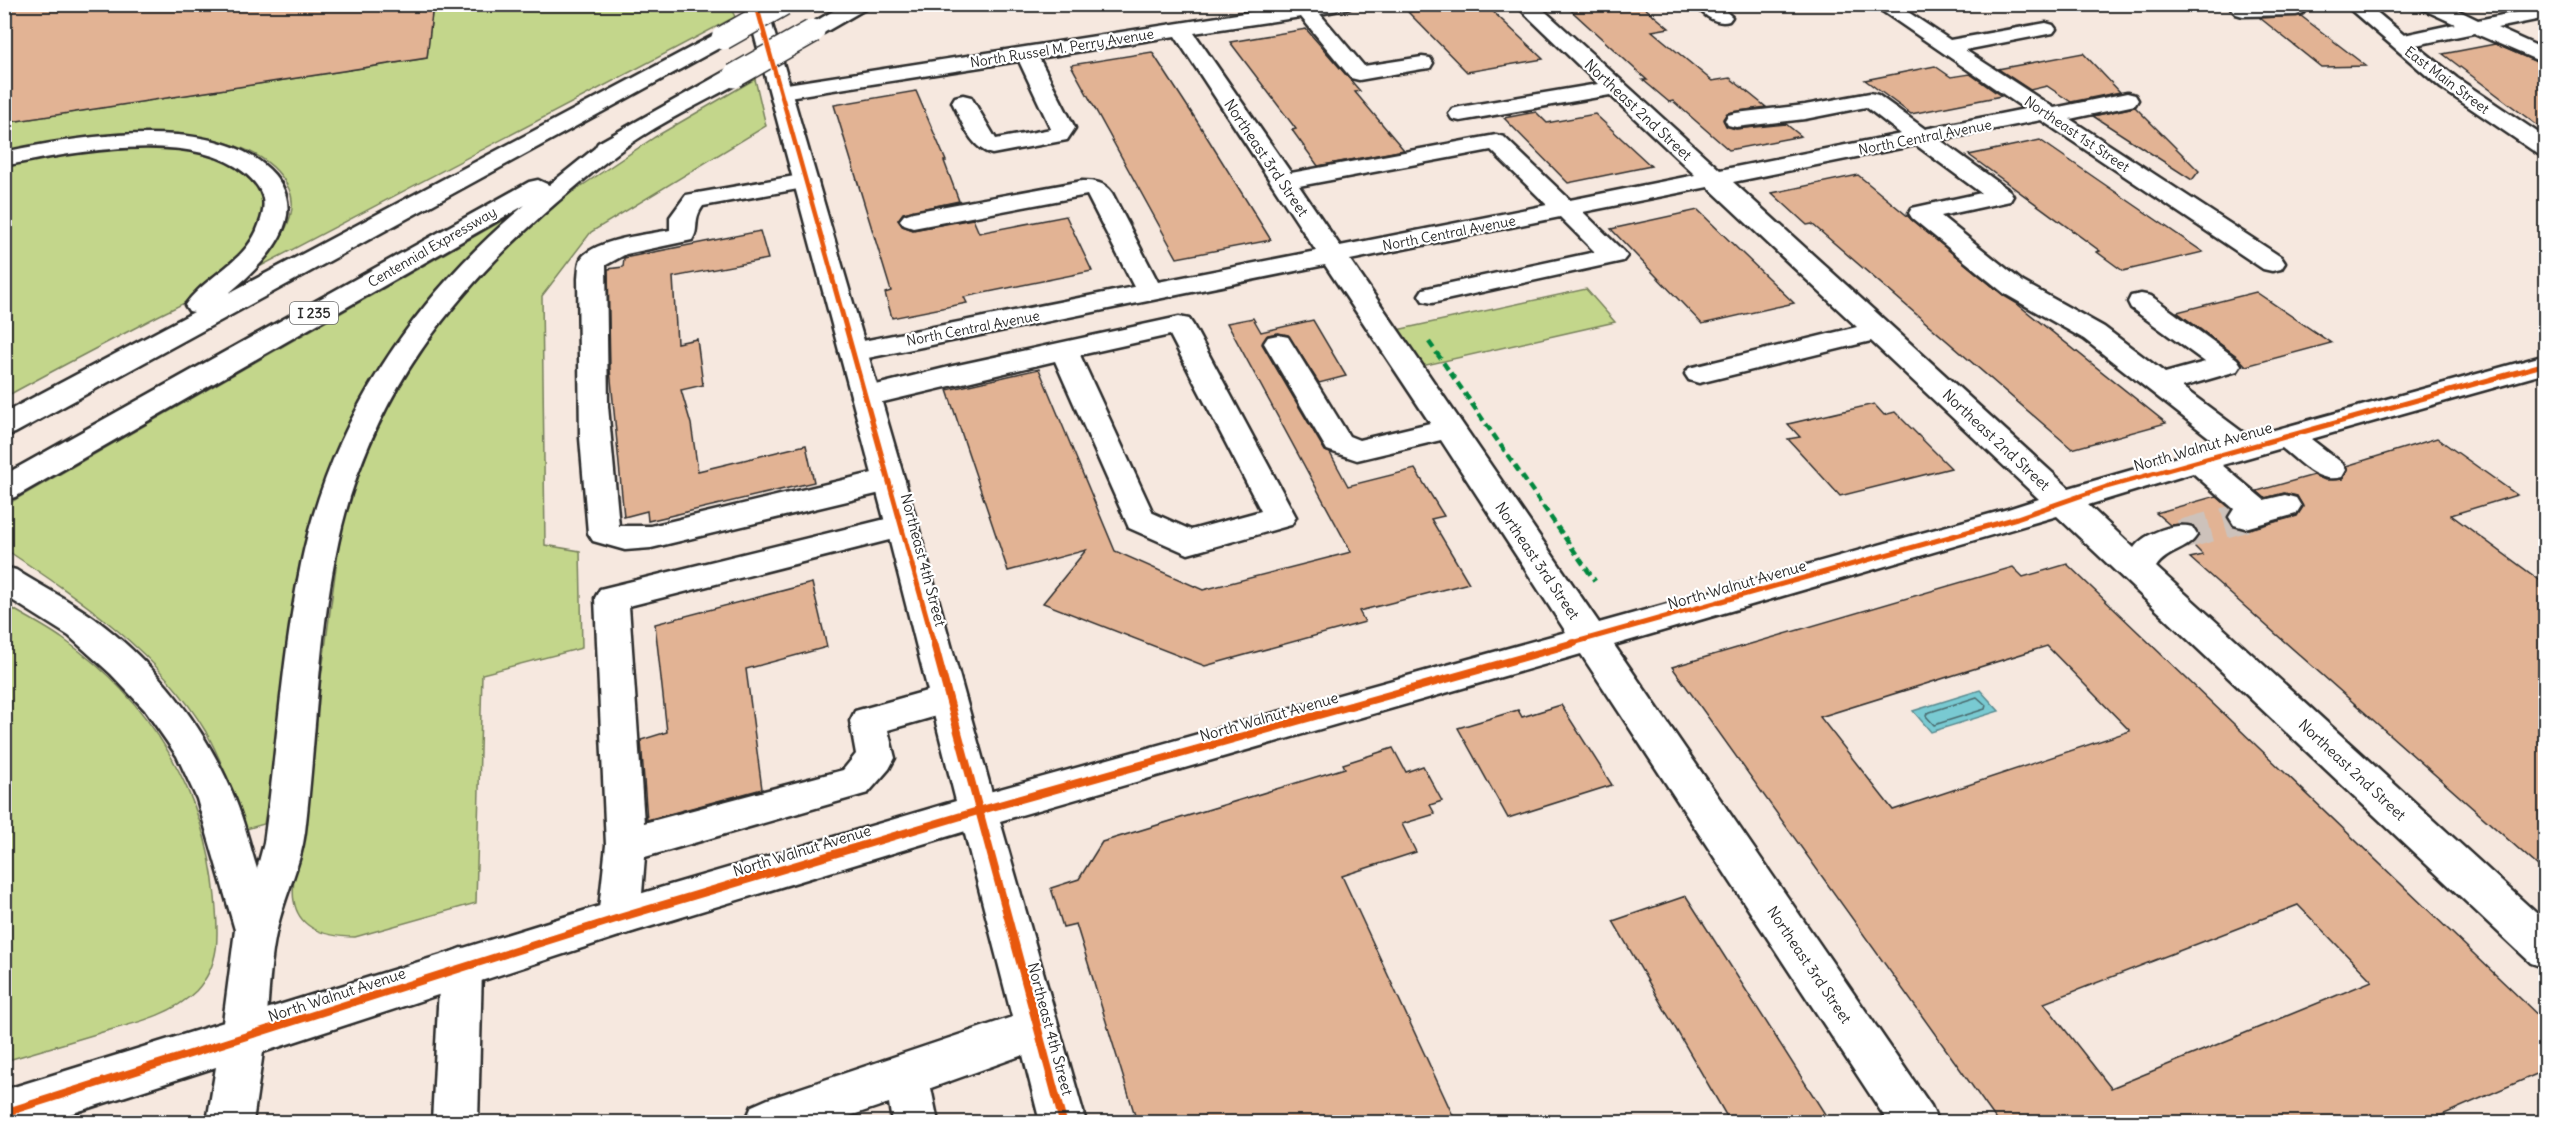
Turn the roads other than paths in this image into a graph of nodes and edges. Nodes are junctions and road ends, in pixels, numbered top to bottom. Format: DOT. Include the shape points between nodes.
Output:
graph roads {
  1 [pos="756,4"];
  2 [pos="783,4"];
  3 [pos="860,4"];
  4 [pos="1343,4"];
  5 [pos="1525,4"];
  6 [pos="1705,4"];
  7 [pos="1882,4"];
  8 [pos="2237,4"];
  9 [pos="2291,4"];
  10 [pos="2354,4"];
  11 [pos="2427,4"];
  12 [pos="1306,10"];
  13 [pos="2546,12"];
  14 [pos="1722,17"];
  15 [pos="2477,27"];
  16 [pos="1181,29"];
  17 [pos="2046,29"];
  18 [pos="2398,42"];
  19 [pos="1946,47"];
  20 [pos="1026,53"];
  21 [pos="2546,58"];
  22 [pos="1422,63"];
  23 [pos="1614,88"];
  24 [pos="782,91"];
  25 [pos="2127,100"];
  26 [pos="963,102"];
  27 [pos="1460,114"];
  28 [pos="2047,114"];
  29 [pos="1736,120"];
  30 [pos="624,137"];
  31 [pos="1922,138"];
  32 [pos="2546,149"];
  33 [pos="4,159"];
  34 [pos="1712,179"];
  35 [pos="806,181"];
  36 [pos="1283,182"];
  37 [pos="1566,209"];
  38 [pos="914,220"];
  39 [pos="1332,256"];
  40 [pos="2272,263"];
  41 [pos="1150,293"];
  42 [pos="1432,295"];
  43 [pos="2141,302"];
  44 [pos="1877,331"];
  45 [pos="1278,343"];
  46 [pos="147,349"];
  47 [pos="1064,350"];
  48 [pos="853,352"];
  49 [pos="2546,364"];
  50 [pos="1699,374"];
  51 [pos="2159,384"];
  52 [pos="866,397"];
  53 [pos="4,426"];
  54 [pos="1448,429"];
  55 [pos="2287,436"];
  56 [pos="2243,448"];
  57 [pos="2198,461"];
  58 [pos="2331,470"];
  59 [pos="889,480"];
  60 [pos="4,489"];
  61 [pos="2064,502"];
  62 [pos="2263,512"];
  63 [pos="902,526"];
  64 [pos="2181,535"];
  65 [pos="2137,570"];
  66 [pos="4,579"];
  67 [pos="1589,639"];
  68 [pos="948,699"];
  69 [pos="978,811"];
  70 [pos="626,845"];
  71 [pos="619,918"];
  72 [pos="256,930"];
  73 [pos="2546,949"];
  74 [pos="461,968"];
  75 [pos="1037,1029"];
  76 [pos="243,1038"];
  77 [pos="906,1075"];
  78 [pos="4,1113"];
  79 [pos="230,1122"];
  80 [pos="455,1122"];
  81 [pos="768,1122"];
  82 [pos="915,1122"];
  83 [pos="1063,1122"];
  84 [pos="1915,1122"];
  1 -- 24 [label="main road, Northeast 4th Street"];
  2 -- 46 [label="main road, bridge"];
  3 -- 30 [label="main road, Centennial Expressway / I 235, bridge"];
  4 -- 12 [label="main road, North Russel M. Perry Avenue"];
  5 -- 23 [label="main road, Northeast 2nd Street"];
  6 -- 14 [label="main road"];
  7 -- 19 [label="main road, Northeast 1st Street"];
  8 -- 9 [label="main road" via="2243,10 2296,9"];
  10 -- 18 [label="main road, East Main Street"];
  11 -- 15 [label="main road"];
  12 -- 16 [label="main road, North Russel M. Perry Avenue"];
  12 -- 22 [label="main road" via="1359,72"];
  13 -- 15 [label="main road"];
  15 -- 18 [label="main road"];
  15 -- 21 [label="main road"];
  16 -- 20 [label="main road, North Russel M. Perry Avenue"];
  16 -- 36 [label="main road, Northeast 3rd Street"];
  17 -- 19 [label="main road"];
  18 -- 32 [label="main road, East Main Street" via="2449,83"];
  19 -- 28 [label="main road, Northeast 1st Street"];
  20 -- 24 [label="main road, North Russel M. Perry Avenue"];
  20 -- 26 [label="main road" via="1064,128 1059,135 992,147 984,141"];
  23 -- 27 [label="main road"];
  23 -- 34 [label="main road, Northeast 2nd Street"];
  24 -- 35 [label="main road, Northeast 4th Street"];
  25 -- 28 [label="main road, North Central Avenue"];
  28 -- 31 [label="main road, North Central Avenue"];
  28 -- 40 [label="main road, Northeast 1st Street"];
  29 -- 31 [label="main road" via="1870,100"];
  30 -- 60 [label="main road, Centennial Expressway / I 235"];
  30 -- 72 [label="main road" via="514,226 454,286 402,353 365,418 327,524 306,646 283,847"];
  31 -- 34 [label="main road, North Central Avenue"];
  31 -- 51 [label="main road" via="2001,196 1921,213 2014,288 2094,333"];
  33 -- 46 [label="main road" via="113,142 169,142 220,150 242,158 271,184 277,199 274,220 252,259"];
  34 -- 37 [label="main road, North Central Avenue"];
  34 -- 44 [label="main road, Northeast 2nd Street"];
  35 -- 48 [label="main road, Northeast 4th Street"];
  35 -- 59 [label="main road" via="695,200 683,217 683,235 618,248 594,261 594,409 604,533 626,539 651,537"];
  36 -- 37 [label="main road" via="1496,142"];
  36 -- 39 [label="main road, Northeast 3rd Street"];
  37 -- 39 [label="main road, North Central Avenue"];
  37 -- 42 [label="main road" via="1614,256"];
  38 -- 41 [label="main road" via="1093,188 1100,194"];
  39 -- 41 [label="main road, North Central Avenue"];
  39 -- 54 [label="main road, Northeast 3rd Street"];
  41 -- 48 [label="main road, North Central Avenue"];
  43 -- 51 [label="main road" via="2227,365"];
  44 -- 50 [label="main road"];
  44 -- 61 [label="main road, Northeast 2nd Street"];
  45 -- 54 [label="main road" via="1338,443 1357,450"];
  46 -- 53 [label="main road"];
  47 -- 47 [label="main road" via="1179,325 1280,517 1188,542 1140,520"];
  47 -- 52 [label="main road"];
  48 -- 52 [label="main road, Northeast 4th Street"];
  49 -- 55 [label="main road, North Walnut Avenue"];
  51 -- 56 [label="main road"];
  52 -- 59 [label="main road, Northeast 4th Street"];
  54 -- 67 [label="main road, Northeast 3rd Street"];
  55 -- 56 [label="main road, North Walnut Avenue"];
  55 -- 58 [label="main road"];
  56 -- 57 [label="main road, North Walnut Avenue"];
  57 -- 61 [label="main road, North Walnut Avenue"];
  57 -- 62 [label="main road"];
  59 -- 63 [label="main road, Northeast 4th Street"];
  61 -- 65 [label="main road, Northeast 2nd Street"];
  61 -- 67 [label="main road, North Walnut Avenue"];
  63 -- 68 [label="main road, Northeast 4th Street"];
  63 -- 70 [label="main road" via="612,598"];
  64 -- 65 [label="main road" via="2150,550"];
  65 -- 73 [label="main road, Northeast 2nd Street"];
  66 -- 72 [label="main road" via="81,627 158,700 192,748 216,799"];
  67 -- 69 [label="main road, North Walnut Avenue"];
  67 -- 84 [label="main road, Northeast 3rd Street"];
  68 -- 69 [label="main road, Northeast 4th Street"];
  68 -- 70 [label="main road" via="868,721 876,758 855,782"];
  69 -- 71 [label="main road, North Walnut Avenue"];
  69 -- 75 [label="main road, Northeast 4th Street"];
  70 -- 71 [label="main road"];
  71 -- 74 [label="main road, North Walnut Avenue"];
  72 -- 76 [label="main road"];
  74 -- 76 [label="main road, North Walnut Avenue"];
  74 -- 80 [label="main road"];
  75 -- 77 [label="main road"];
  75 -- 83 [label="main road, Northeast 4th Street"];
  76 -- 78 [label="main road, North Walnut Avenue"];
  76 -- 79 [label="main road"];
  77 -- 81 [label="main road"];
  77 -- 82 [label="main road"];
}
